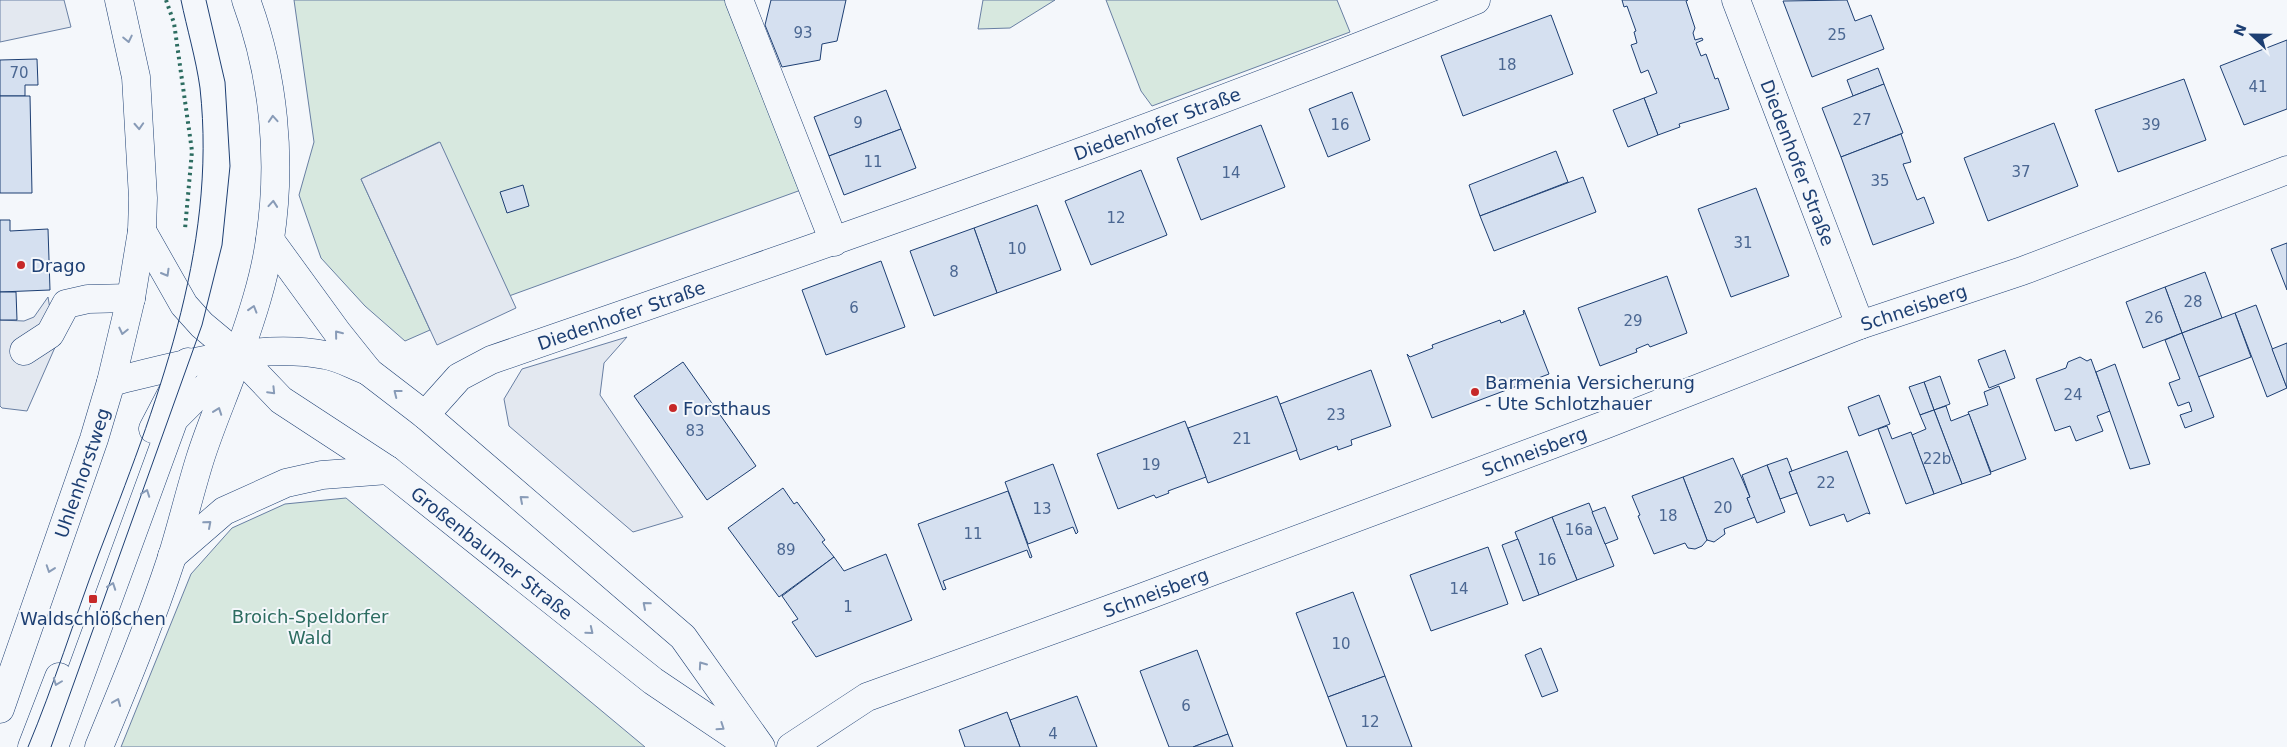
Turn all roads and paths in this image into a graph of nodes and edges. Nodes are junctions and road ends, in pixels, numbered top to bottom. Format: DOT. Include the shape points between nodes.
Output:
graph roads {
  1 [pos="120,0"];
  2 [pos="246,0"];
  3 [pos="738,0"];
  4 [pos="1476,0"];
  5 [pos="1736,0"];
  6 [pos="2287,170"];
  7 [pos="142,231"];
  8 [pos="270,240"];
  9 [pos="834,242"];
  10 [pos="131,298"];
  11 [pos="1860,325"];
  12 [pos="24,351"];
  13 [pos="238,355"];
  14 [pos="188,362"];
  15 [pos="369,372"];
  16 [pos="111,382"];
  17 [pos="425,415"];
  18 [pos="388,470"];
  19 [pos="172,556"];
  20 [pos="0,709"];
  21 [pos="32,747"];
  22 [pos="54,747"];
  23 [pos="99,747"];
  24 [pos="750,747"];
  25 [pos="761,747"];
  26 [pos="791,747"];
  1 -- 7 [label="street, one-way" via="136,77"];
  8 -- 2 [label="street, one-way" via="276,168 271,94 255,24"];
  3 -- 9 [label="street"];
  4 -- 9 [label="street, Diedenhofer Straße" via="1138,131"];
  5 -- 11 [label="street, Diedenhofer Straße"];
  6 -- 11 [label="street, Schneisberg" via="2022,271"];
  7 -- 10 [label="street, Uhlenhorstweg"];
  7 -- 13 [label="street, Großenbaumer Straße, one-way" via="184,305"];
  13 -- 8 [label="street, one-way"];
  15 -- 8 [label="street, one-way"];
  9 -- 17 [label="street, Diedenhofer Straße" via="491,360 459,377"];
  10 -- 12 [label="street" via="88,299 66,304 50,334"];
  10 -- 16 [label="street, Uhlenhorstweg, one-way"];
  11 -- 26 [label="street, Schneisberg" via="1598,428 867,697"];
  13 -- 14 [label="street"];
  13 -- 15 [label="street" via="294,352 327,355"];
  13 -- 18 [label="street, Großenbaumer Straße, one-way" via="281,400"];
  19 -- 13 [label="street, one-way" via="200,457"];
  22 -- 13 [label="street, one-way" via="174,419"];
  14 -- 16 [label="street"];
  14 -- 21 [label="street, one-way" via="141,452"];
  17 -- 15 [label="street, one-way"];
  16 -- 20 [label="street, Uhlenhorstweg, one-way" via="76,493"];
  25 -- 17 [label="street, one-way" via="683,637"];
  19 -- 18 [label="street, one-way" via="224,511 286,483 322,475"];
  18 -- 24 [label="street, Großenbaumer Straße, one-way" via="653,681"];
  23 -- 19 [label="street, one-way"];
}
